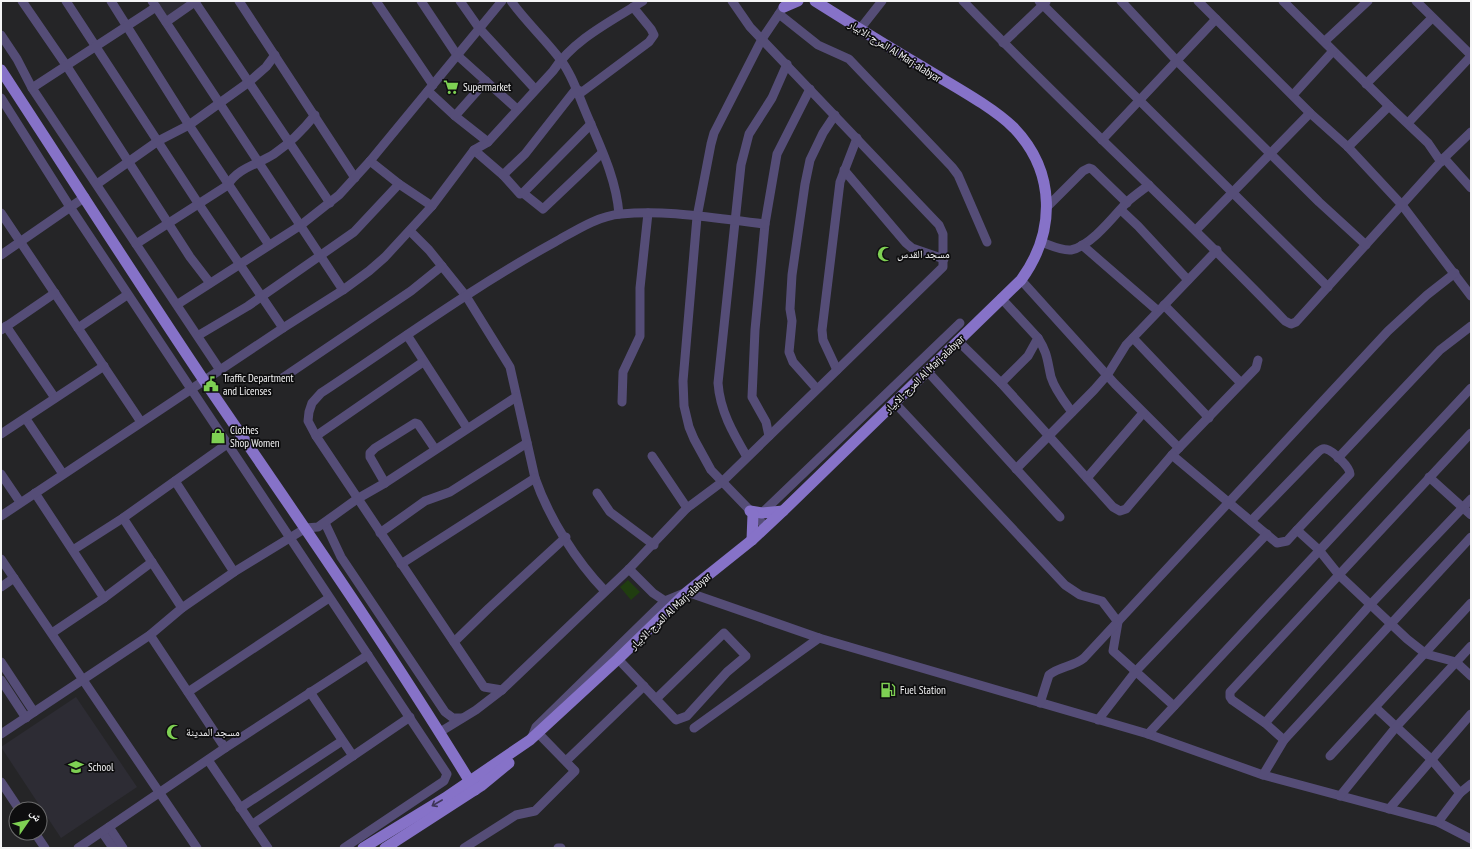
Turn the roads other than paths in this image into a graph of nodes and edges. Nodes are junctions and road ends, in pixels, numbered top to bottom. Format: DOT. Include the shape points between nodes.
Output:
graph roads {
  1 [pos="22,1"];
  2 [pos="66,1"];
  3 [pos="110,1"];
  4 [pos="196,1"];
  5 [pos="239,1"];
  6 [pos="376,1"];
  7 [pos="421,1"];
  8 [pos="460,1"];
  9 [pos="502,1"];
  10 [pos="511,1"];
  11 [pos="643,1"];
  12 [pos="732,1"];
  13 [pos="798,1"];
  14 [pos="815,1"];
  15 [pos="882,1"];
  16 [pos="963,1"];
  17 [pos="1121,1"];
  18 [pos="1199,1"];
  19 [pos="1368,1"];
  20 [pos="1416,1"];
  21 [pos="1043,2"];
  22 [pos="1286,2"];
  23 [pos="154,4"];
  24 [pos="784,5"];
  25 [pos="633,7"];
  26 [pos="1432,18"];
  27 [pos="1216,19"];
  28 [pos="166,22"];
  29 [pos="127,26"];
  30 [pos="479,28"];
  31 [pos="860,29"];
  32 [pos="1,35"];
  33 [pos="762,39"];
  34 [pos="1325,42"];
  35 [pos="1003,43"];
  36 [pos="95,45"];
  37 [pos="1333,51"];
  38 [pos="275,55"];
  39 [pos="457,55"];
  40 [pos="1471,55"];
  41 [pos="560,60"];
  42 [pos="1177,61"];
  43 [pos="787,64"];
  44 [pos="66,65"];
  45 [pos="1,70"];
  46 [pos="486,80"];
  47 [pos="249,82"];
  48 [pos="1366,84"];
  49 [pos="32,88"];
  50 [pos="430,88"];
  51 [pos="535,89"];
  52 [pos="576,89"];
  53 [pos="810,89"];
  54 [pos="1293,95"];
  55 [pos="1,98"];
  56 [pos="1140,101"];
  57 [pos="218,103"];
  58 [pos="1389,106"];
  59 [pos="4,108"];
  60 [pos="517,109"];
  61 [pos="1310,113"];
  62 [pos="315,115"];
  63 [pos="834,115"];
  64 [pos="455,116"];
  65 [pos="1408,123"];
  66 [pos="591,124"];
  67 [pos="189,125"];
  68 [pos="1471,132"];
  69 [pos="857,138"];
  70 [pos="1102,140"];
  71 [pos="158,141"];
  72 [pos="488,142"];
  73 [pos="289,143"];
  74 [pos="1348,147"];
  75 [pos="474,150"];
  76 [pos="602,153"];
  77 [pos="1270,153"];
  78 [pos="1442,160"];
  79 [pos="370,161"];
  80 [pos="128,162"];
  81 [pos="259,163"];
  82 [pos="844,170"];
  83 [pos="503,175"];
  84 [pos="355,178"];
  85 [pos="96,184"];
  86 [pos="399,184"];
  87 [pos="228,185"];
  88 [pos="1149,185"];
  89 [pos="1471,188"];
  90 [pos="523,193"];
  91 [pos="1232,193"];
  92 [pos="85,198"];
  93 [pos="198,203"];
  94 [pos="330,204"];
  95 [pos="1402,205"];
  96 [pos="432,206"];
  97 [pos="70,207"];
  98 [pos="1047,207"];
  99 [pos="1124,207"];
  100 [pos="648,213"];
  101 [pos="1,214"];
  102 [pos="619,214"];
  103 [pos="697,217"];
  104 [pos="736,221"];
  105 [pos="168,223"];
  106 [pos="301,224"];
  107 [pos="765,224"];
  108 [pos="1196,230"];
  109 [pos="410,231"];
  110 [pos="20,242"];
  111 [pos="987,242"];
  112 [pos="1041,242"];
  113 [pos="136,244"];
  114 [pos="269,245"];
  115 [pos="1082,245"];
  116 [pos="1366,245"];
  117 [pos="1217,250"];
  118 [pos="1,255"];
  119 [pos="320,255"];
  120 [pos="944,259"];
  121 [pos="240,263"];
  122 [pos="442,266"];
  123 [pos="1454,273"];
  124 [pos="1020,280"];
  125 [pos="1188,280"];
  126 [pos="210,283"];
  127 [pos="1328,287"];
  128 [pos="343,290"];
  129 [pos="55,293"];
  130 [pos="128,295"];
  131 [pos="262,296"];
  132 [pos="466,296"];
  133 [pos="1471,296"];
  134 [pos="1000,298"];
  135 [pos="178,304"];
  136 [pos="1161,308"];
  137 [pos="960,323"];
  138 [pos="1471,326"];
  139 [pos="4,328"];
  140 [pos="78,328"];
  141 [pos="283,328"];
  142 [pos="407,334"];
  143 [pos="199,335"];
  144 [pos="1038,338"];
  145 [pos="1132,338"];
  146 [pos="958,341"];
  147 [pos="1258,360"];
  148 [pos="424,362"];
  149 [pos="104,366"];
  150 [pos="220,370"];
  151 [pos="837,370"];
  152 [pos="928,372"];
  153 [pos="1108,374"];
  154 [pos="281,379"];
  155 [pos="205,381"];
  156 [pos="1001,383"];
  157 [pos="1241,383"];
  158 [pos="190,389"];
  159 [pos="817,389"];
  160 [pos="1469,393"];
  161 [pos="516,397"];
  162 [pos="55,398"];
  163 [pos="622,402"];
  164 [pos="894,402"];
  165 [pos="1072,412"];
  166 [pos="1144,413"];
  167 [pos="1209,418"];
  168 [pos="26,419"];
  169 [pos="859,419"];
  170 [pos="141,422"];
  171 [pos="868,427"];
  172 [pos="467,428"];
  173 [pos="1471,433"];
  174 [pos="1,434"];
  175 [pos="316,436"];
  176 [pos="769,436"];
  177 [pos="1048,436"];
  178 [pos="527,443"];
  179 [pos="227,444"];
  180 [pos="1179,448"];
  181 [pos="436,449"];
  182 [pos="1172,455"];
  183 [pos="652,456"];
  184 [pos="747,457"];
  185 [pos="1338,458"];
  186 [pos="1016,469"];
  187 [pos="1,474"];
  188 [pos="63,474"];
  189 [pos="1429,477"];
  190 [pos="535,478"];
  191 [pos="1087,478"];
  192 [pos="175,481"];
  193 [pos="722,482"];
  194 [pos="386,483"];
  195 [pos="35,493"];
  196 [pos="597,494"];
  197 [pos="357,499"];
  198 [pos="1471,499"];
  199 [pos="20,502"];
  200 [pos="1228,504"];
  201 [pos="1463,507"];
  202 [pos="687,508"];
  203 [pos="783,511"];
  204 [pos="755,513"];
  205 [pos="1471,515"];
  206 [pos="1,516"];
  207 [pos="1060,517"];
  208 [pos="123,518"];
  209 [pos="1251,520"];
  210 [pos="325,523"];
  211 [pos="766,527"];
  212 [pos="306,528"];
  213 [pos="1296,530"];
  214 [pos="380,533"];
  215 [pos="1267,534"];
  216 [pos="290,537"];
  217 [pos="1471,537"];
  218 [pos="566,538"];
  219 [pos="752,540"];
  220 [pos="654,545"];
  221 [pos="73,550"];
  222 [pos="1319,550"];
  223 [pos="1,559"];
  224 [pos="152,562"];
  225 [pos="401,564"];
  226 [pos="629,569"];
  227 [pos="234,572"];
  228 [pos="1339,575"];
  229 [pos="14,578"];
  230 [pos="1,587"];
  231 [pos="605,591"];
  232 [pos="687,592"];
  233 [pos="104,598"];
  234 [pos="330,598"];
  235 [pos="665,601"];
  236 [pos="1471,604"];
  237 [pos="1370,605"];
  238 [pos="182,608"];
  239 [pos="1118,622"];
  240 [pos="1391,623"];
  241 [pos="52,633"];
  242 [pos="150,635"];
  243 [pos="819,638"];
  244 [pos="454,642"];
  245 [pos="1471,646"];
  246 [pos="1426,654"];
  247 [pos="368,655"];
  248 [pos="618,660"];
  249 [pos="1,662"];
  250 [pos="1456,662"];
  251 [pos="1136,671"];
  252 [pos="1471,676"];
  253 [pos="83,679"];
  254 [pos="1,680"];
  255 [pos="644,686"];
  256 [pos="484,687"];
  257 [pos="502,690"];
  258 [pos="188,692"];
  259 [pos="310,692"];
  260 [pos="656,699"];
  261 [pos="1040,703"];
  262 [pos="483,705"];
  263 [pos="1174,706"];
  264 [pos="1376,708"];
  265 [pos="34,712"];
  266 [pos="1471,714"];
  267 [pos="410,717"];
  268 [pos="26,718"];
  269 [pos="464,718"];
  270 [pos="1098,720"];
  271 [pos="1265,723"];
  272 [pos="1396,727"];
  273 [pos="694,728"];
  274 [pos="440,732"];
  275 [pos="1,734"];
  276 [pos="1148,734"];
  277 [pos="533,737"];
  278 [pos="1284,740"];
  279 [pos="342,741"];
  280 [pos="225,748"];
  281 [pos="353,756"];
  282 [pos="1330,756"];
  283 [pos="1431,759"];
  284 [pos="208,760"];
  285 [pos="566,761"];
  286 [pos="465,768"];
  287 [pos="487,770"];
  288 [pos="1263,775"];
  289 [pos="1,782"];
  290 [pos="476,784"];
  291 [pos="1471,784"];
  292 [pos="458,789"];
  293 [pos="1460,793"];
  294 [pos="159,794"];
  295 [pos="4,795"];
  296 [pos="1340,796"];
  297 [pos="240,808"];
  298 [pos="1389,809"];
  299 [pos="1438,822"];
  300 [pos="253,824"];
  301 [pos="106,830"];
  302 [pos="1471,839"];
  303 [pos="78,848"];
  304 [pos="113,848"];
  305 [pos="123,848"];
  306 [pos="197,848"];
  307 [pos="268,848"];
  308 [pos="344,848"];
  309 [pos="363,848"];
  310 [pos="385,848"];
  311 [pos="464,848"];
  312 [pos="558,848"];
  313 [pos="561,848"];
  1 -- 44 [label="street"];
  2 -- 36 [label="street"];
  3 -- 29 [label="street"];
  4 -- 28 [label="street"];
  4 -- 47 [label="street"];
  5 -- 38 [label="street"];
  6 -- 50 [label="street"];
  7 -- 39 [label="street"];
  8 -- 30 [label="street"];
  9 -- 30 [label="street"];
  10 -- 41 [label="street" via="524,20"];
  11 -- 25 [label="street"];
  12 -- 33 [label="street" via="746,22"];
  13 -- 24 [label="main road"];
  14 -- 31 [label="main road, المرج-الابيار Al Marj-alabyar"];
  15 -- 31 [label="street"];
  16 -- 35 [label="street"];
  17 -- 42 [label="street"];
  18 -- 27 [label="street"];
  19 -- 34 [label="street"];
  20 -- 26 [label="street"];
  21 -- 35 [label="street"];
  21 -- 56 [label="street"];
  22 -- 34 [label="street"];
  23 -- 28 [label="street"];
  23 -- 29 [label="street"];
  24 -- 33 [label="street"];
  24 -- 111 [label="street" via="818,45 849,59 952,167"];
  25 -- 41 [label="street" via="592,33"];
  25 -- 52 [label="street" via="654,35 649,42 582,92"];
  26 -- 40 [label="street"];
  26 -- 48 [label="street"];
  27 -- 42 [label="street"];
  27 -- 54 [label="street"];
  28 -- 57 [label="street"];
  29 -- 36 [label="street"];
  29 -- 67 [label="street"];
  30 -- 39 [label="street"];
  30 -- 51 [label="street"];
  31 -- 98 [label="main road, المرج-الابيار Al Marj-alabyar" via="962,91 1000,116 1013,128 1032,151 1041,172"];
  32 -- 49 [label="street"];
  33 -- 43 [label="street"];
  33 -- 103 [label="street" via="714,133"];
  34 -- 37 [label="street"];
  35 -- 70 [label="street"];
  36 -- 44 [label="street"];
  36 -- 71 [label="street"];
  37 -- 48 [label="street"];
  37 -- 54 [label="street"];
  38 -- 47 [label="street"];
  38 -- 62 [label="street"];
  39 -- 46 [label="street"];
  39 -- 50 [label="street"];
  40 -- 65 [label="street"];
  41 -- 51 [label="street"];
  41 -- 52 [label="street"];
  42 -- 56 [label="street"];
  42 -- 77 [label="street"];
  43 -- 53 [label="street"];
  43 -- 104 [label="street" via="772,98 746,140"];
  44 -- 49 [label="street"];
  44 -- 80 [label="street"];
  45 -- 92 [label="main road"];
  46 -- 60 [label="street"];
  46 -- 64 [label="street"];
  47 -- 57 [label="street"];
  47 -- 73 [label="street"];
  48 -- 58 [label="street"];
  49 -- 85 [label="street"];
  50 -- 64 [label="street"];
  50 -- 79 [label="street"];
  51 -- 60 [label="street"];
  52 -- 66 [label="street"];
  52 -- 83 [label="street" via="525,154"];
  53 -- 63 [label="street"];
  53 -- 107 [label="street" via="777,154"];
  54 -- 61 [label="street"];
  55 -- 59 [label="street"];
  56 -- 70 [label="street"];
  56 -- 91 [label="street"];
  57 -- 67 [label="street"];
  57 -- 81 [label="street"];
  58 -- 65 [label="street"];
  58 -- 74 [label="street"];
  59 -- 97 [label="street"];
  60 -- 72 [label="street"];
  61 -- 74 [label="street"];
  61 -- 77 [label="street"];
  62 -- 73 [label="street"];
  62 -- 84 [label="street"];
  63 -- 69 [label="street"];
  63 -- 159 [label="street" via="810,160 792,275 789,352"];
  64 -- 72 [label="street"];
  65 -- 78 [label="street"];
  66 -- 76 [label="street"];
  66 -- 90 [label="street"];
  67 -- 71 [label="street"];
  67 -- 87 [label="street"];
  68 -- 78 [label="street"];
  69 -- 82 [label="street"];
  69 -- 120 [label="street" via="941,228"];
  70 -- 88 [label="street"];
  71 -- 80 [label="street"];
  71 -- 93 [label="street"];
  72 -- 75 [label="street"];
  73 -- 81 [label="street"];
  73 -- 94 [label="street"];
  74 -- 95 [label="street"];
  75 -- 83 [label="street"];
  75 -- 96 [label="street"];
  76 -- 90 [label="street" via="543,209"];
  76 -- 102 [label="street" via="618,195"];
  77 -- 91 [label="street"];
  77 -- 116 [label="street"];
  78 -- 89 [label="street"];
  78 -- 95 [label="street"];
  79 -- 84 [label="street"];
  79 -- 86 [label="street"];
  80 -- 85 [label="street"];
  80 -- 105 [label="street"];
  81 -- 87 [label="street" via="236,174"];
  81 -- 106 [label="street"];
  82 -- 120 [label="street" via="906,243 912,248"];
  82 -- 151 [label="street" via="840,182 822,330 823,340"];
  83 -- 90 [label="street" via="520,194"];
  84 -- 94 [label="street"];
  85 -- 113 [label="street"];
  86 -- 96 [label="street"];
  86 -- 119 [label="street" via="354,232"];
  87 -- 93 [label="street"];
  87 -- 114 [label="street"];
  88 -- 99 [label="street"];
  88 -- 108 [label="street"];
  91 -- 108 [label="street"];
  91 -- 127 [label="street"];
  92 -- 97 [label="street"];
  92 -- 155 [label="main road"];
  93 -- 105 [label="street"];
  93 -- 121 [label="street"];
  94 -- 106 [label="street"];
  95 -- 116 [label="street"];
  95 -- 123 [label="street"];
  96 -- 109 [label="street"];
  97 -- 110 [label="street"];
  97 -- 130 [label="street"];
  98 -- 99 [label="street" via="1089,168"];
  98 -- 112 [label="main road, المرج-الابيار Al Marj-alabyar"];
  99 -- 115 [label="street"];
  99 -- 125 [label="street"];
  100 -- 102 [label="street"];
  100 -- 103 [label="street"];
  100 -- 163 [label="street" via="640,288 640,336 623,372"];
  101 -- 110 [label="street"];
  102 -- 132 [label="street" via="581,228 532,254"];
  103 -- 104 [label="street"];
  103 -- 193 [label="street" via="684,350 684,406 694,439 705,461"];
  104 -- 107 [label="street"];
  104 -- 184 [label="street" via="718,383 727,421"];
  105 -- 113 [label="street"];
  105 -- 126 [label="street"];
  106 -- 114 [label="street"];
  106 -- 119 [label="street"];
  107 -- 176 [label="street" via="755,330 752,397 766,422"];
  108 -- 117 [label="street"];
  109 -- 122 [label="street"];
  109 -- 128 [label="street" via="385,257"];
  110 -- 118 [label="street"];
  110 -- 129 [label="street"];
  112 -- 115 [label="street" via="1070,250"];
  112 -- 124 [label="main road, المرج-الابيار Al Marj-alabyar" via="1034,260"];
  113 -- 135 [label="street"];
  114 -- 121 [label="street"];
  115 -- 136 [label="street"];
  116 -- 127 [label="street"];
  117 -- 125 [label="street"];
  117 -- 127 [label="street" via="1285,321 1291,324 1296,322"];
  119 -- 128 [label="street"];
  119 -- 131 [label="street"];
  120 -- 151 [label="street" via="940,271"];
  121 -- 126 [label="street"];
  121 -- 131 [label="street"];
  122 -- 132 [label="street"];
  122 -- 154 [label="street" via="411,291"];
  123 -- 133 [label="street"];
  123 -- 200 [label="street" via="1388,331"];
  124 -- 134 [label="main road, المرج-الابيار Al Marj-alabyar"];
  124 -- 153 [label="street"];
  125 -- 136 [label="street"];
  126 -- 135 [label="street"];
  128 -- 141 [label="street"];
  129 -- 139 [label="street"];
  129 -- 140 [label="street"];
  130 -- 140 [label="street"];
  130 -- 158 [label="street"];
  131 -- 141 [label="street"];
  131 -- 143 [label="street"];
  132 -- 142 [label="street"];
  132 -- 161 [label="street" via="510,367"];
  134 -- 144 [label="street"];
  134 -- 146 [label="main road, المرج-الابيار Al Marj-alabyar"];
  135 -- 143 [label="street"];
  136 -- 145 [label="street"];
  136 -- 157 [label="street"];
  137 -- 169 [label="street"];
  138 -- 185 [label="street" via="1440,350"];
  139 -- 162 [label="street"];
  140 -- 149 [label="street"];
  141 -- 150 [label="street"];
  142 -- 148 [label="street"];
  142 -- 175 [label="street" via="320,393 308,412 308,421"];
  143 -- 150 [label="street"];
  144 -- 156 [label="street" via="1028,356"];
  144 -- 165 [label="street" via="1048,358 1060,397"];
  145 -- 153 [label="street"];
  145 -- 167 [label="street"];
  146 -- 152 [label="main road, المرج-الابيار Al Marj-alabyar"];
  146 -- 156 [label="street"];
  147 -- 157 [label="street" via="1256,368"];
  148 -- 172 [label="street"];
  148 -- 175 [label="street"];
  149 -- 162 [label="street"];
  149 -- 170 [label="street"];
  150 -- 155 [label="street"];
  151 -- 159 [label="street"];
  152 -- 164 [label="main road, المرج-الابيار Al Marj-alabyar"];
  152 -- 186 [label="street"];
  153 -- 165 [label="street"];
  153 -- 166 [label="street"];
  155 -- 158 [label="street"];
  155 -- 212 [label="main road"];
  156 -- 177 [label="street"];
  157 -- 167 [label="street"];
  158 -- 170 [label="street"];
  158 -- 179 [label="street"];
  159 -- 176 [label="street"];
  160 -- 222 [label="street"];
  161 -- 172 [label="street"];
  161 -- 178 [label="street"];
  162 -- 168 [label="street"];
  164 -- 171 [label="main road, المرج-الابيار Al Marj-alabyar"];
  164 -- 239 [label="street" via="1050,571 1080,595 1102,601"];
  165 -- 177 [label="street"];
  166 -- 180 [label="street"];
  166 -- 191 [label="street"];
  167 -- 180 [label="street"];
  168 -- 174 [label="street"];
  168 -- 188 [label="street"];
  169 -- 171 [label="street"];
  169 -- 204 [label="street"];
  170 -- 188 [label="street"];
  171 -- 203 [label="main road, المرج-الابيار Al Marj-alabyar"];
  172 -- 181 [label="street"];
  173 -- 189 [label="street"];
  175 -- 197 [label="street"];
  176 -- 184 [label="street"];
  177 -- 186 [label="street"];
  177 -- 191 [label="street"];
  178 -- 190 [label="street"];
  178 -- 214 [label="street" via="450,492 425,501"];
  179 -- 192 [label="street"];
  179 -- 216 [label="street"];
  180 -- 182 [label="street"];
  181 -- 194 [label="street"];
  181 -- 194 [label="street" via="415,423 375,448 370,457"];
  182 -- 191 [label="street" via="1122,510 1113,507"];
  182 -- 200 [label="street"];
  183 -- 202 [label="street"];
  184 -- 193 [label="street"];
  185 -- 209 [label="street" via="1327,449 1321,449"];
  185 -- 213 [label="street" via="1349,468 1350,474"];
  186 -- 207 [label="street"];
  187 -- 199 [label="street"];
  188 -- 195 [label="street"];
  189 -- 201 [label="street"];
  189 -- 228 [label="street"];
  190 -- 218 [label="street" via="548,510"];
  190 -- 225 [label="street"];
  192 -- 208 [label="street"];
  192 -- 227 [label="street"];
  193 -- 202 [label="street"];
  193 -- 204 [label="street"];
  194 -- 197 [label="street"];
  195 -- 199 [label="street"];
  195 -- 221 [label="street"];
  196 -- 220 [label="street" via="610,512"];
  197 -- 210 [label="street"];
  197 -- 214 [label="street"];
  198 -- 201 [label="street"];
  199 -- 206 [label="street"];
  200 -- 209 [label="street"];
  200 -- 239 [label="street"];
  201 -- 205 [label="street"];
  201 -- 237 [label="street"];
  202 -- 220 [label="street"];
  203 -- 204 [label="main road"];
  203 -- 211 [label="main road, المرج-الابيار Al Marj-alabyar"];
  204 -- 211 [label="street"];
  204 -- 219 [label="main road"];
  208 -- 221 [label="street"];
  208 -- 224 [label="street"];
  209 -- 215 [label="street"];
  210 -- 212 [label="street" via="318,527"];
  210 -- 269 [label="street" via="342,557 445,712 453,718"];
  211 -- 219 [label="main road, المرج-الابيار Al Marj-alabyar"];
  212 -- 216 [label="street"];
  212 -- 274 [label="main road"];
  213 -- 215 [label="street" via="1287,541 1280,544"];
  213 -- 222 [label="street"];
  214 -- 225 [label="street"];
  215 -- 251 [label="street"];
  216 -- 227 [label="street"];
  216 -- 234 [label="street"];
  217 -- 240 [label="street"];
  218 -- 231 [label="street" via="587,572"];
  218 -- 244 [label="street"];
  219 -- 232 [label="main road, المرج-الابيار Al Marj-alabyar"];
  220 -- 226 [label="street"];
  221 -- 233 [label="street"];
  222 -- 228 [label="street"];
  222 -- 263 [label="street"];
  223 -- 229 [label="street"];
  224 -- 233 [label="street"];
  224 -- 238 [label="street"];
  225 -- 244 [label="street"];
  226 -- 231 [label="street"];
  226 -- 235 [label="street"];
  227 -- 238 [label="street"];
  228 -- 237 [label="street"];
  228 -- 271 [label="street" via="1230,692 1232,700"];
  229 -- 230 [label="street"];
  229 -- 241 [label="street"];
  231 -- 257 [label="street"];
  232 -- 235 [label="street"];
  232 -- 243 [label="street"];
  232 -- 248 [label="main road, المرج-الابيار Al Marj-alabyar"];
  233 -- 241 [label="street"];
  234 -- 247 [label="street"];
  234 -- 258 [label="street"];
  235 -- 277 [label="street" via="536,727"];
  236 -- 246 [label="street"];
  237 -- 240 [label="street"];
  237 -- 271 [label="street"];
  238 -- 242 [label="street"];
  239 -- 251 [label="street" via="1113,651"];
  239 -- 261 [label="street" via="1078,662 1064,666 1049,675"];
  240 -- 246 [label="street"];
  240 -- 278 [label="street"];
  241 -- 253 [label="street"];
  242 -- 253 [label="street"];
  242 -- 258 [label="street"];
  243 -- 261 [label="street"];
  243 -- 273 [label="street"];
  244 -- 256 [label="street"];
  245 -- 250 [label="street"];
  246 -- 250 [label="street"];
  246 -- 264 [label="street"];
  247 -- 259 [label="street"];
  247 -- 267 [label="street"];
  248 -- 255 [label="street"];
  248 -- 277 [label="main road, المرج-الابيار Al Marj-alabyar"];
  249 -- 265 [label="street"];
  250 -- 252 [label="street"];
  250 -- 272 [label="street"];
  251 -- 263 [label="street"];
  251 -- 270 [label="street"];
  253 -- 265 [label="street"];
  253 -- 294 [label="street"];
  254 -- 268 [label="street"];
  255 -- 260 [label="street"];
  255 -- 285 [label="street"];
  256 -- 257 [label="street"];
  256 -- 262 [label="street"];
  257 -- 262 [label="street"];
  258 -- 280 [label="street"];
  259 -- 279 [label="street"];
  259 -- 280 [label="street"];
  260 -- 260 [label="street" via="724,633 746,656 727,672 687,716 681,719 672,718"];
  261 -- 270 [label="street"];
  262 -- 269 [label="street"];
  263 -- 276 [label="street"];
  264 -- 272 [label="street"];
  264 -- 282 [label="street"];
  265 -- 268 [label="street"];
  266 -- 283 [label="street"];
  267 -- 281 [label="street"];
  267 -- 308 [label="street" via="445,770 446,779"];
  268 -- 275 [label="street"];
  269 -- 274 [label="street"];
  270 -- 276 [label="street"];
  271 -- 278 [label="street"];
  272 -- 283 [label="street"];
  272 -- 296 [label="street"];
  274 -- 286 [label="main road"];
  276 -- 288 [label="street"];
  277 -- 285 [label="street"];
  277 -- 287 [label="main road, المرج-الابيار Al Marj-alabyar"];
  277 -- 290 [label="main road, المرج-الابيار Al Marj-alabyar" via="515,758"];
  278 -- 288 [label="street"];
  279 -- 281 [label="street"];
  279 -- 297 [label="street"];
  280 -- 284 [label="street"];
  281 -- 300 [label="street"];
  283 -- 293 [label="street"];
  283 -- 298 [label="street"];
  284 -- 294 [label="street"];
  284 -- 297 [label="street"];
  285 -- 311 [label="street" via="575,771 535,811 516,815"];
  286 -- 287 [label="main road"];
  286 -- 290 [label="main road"];
  286 -- 292 [label="main road"];
  287 -- 290 [label="main road, المرج-الابيار Al Marj-alabyar"];
  288 -- 296 [label="street"];
  289 -- 295 [label="street"];
  290 -- 292 [label="main road, المرج-الابيار Al Marj-alabyar"];
  290 -- 310 [label="main road, المرج-الابيار Al Marj-alabyar"];
  291 -- 293 [label="street"];
  292 -- 309 [label="main road, المرج-الابيار Al Marj-alabyar, one-way"];
  293 -- 299 [label="street"];
  294 -- 301 [label="street"];
  294 -- 306 [label="street"];
  296 -- 298 [label="street"];
  297 -- 300 [label="street"];
  298 -- 299 [label="street"];
  299 -- 302 [label="street"];
  300 -- 307 [label="street"];
  301 -- 303 [label="street"];
  301 -- 304 [label="street"];
  301 -- 305 [label="street"];
  312 -- 313 [label="street"];
}
